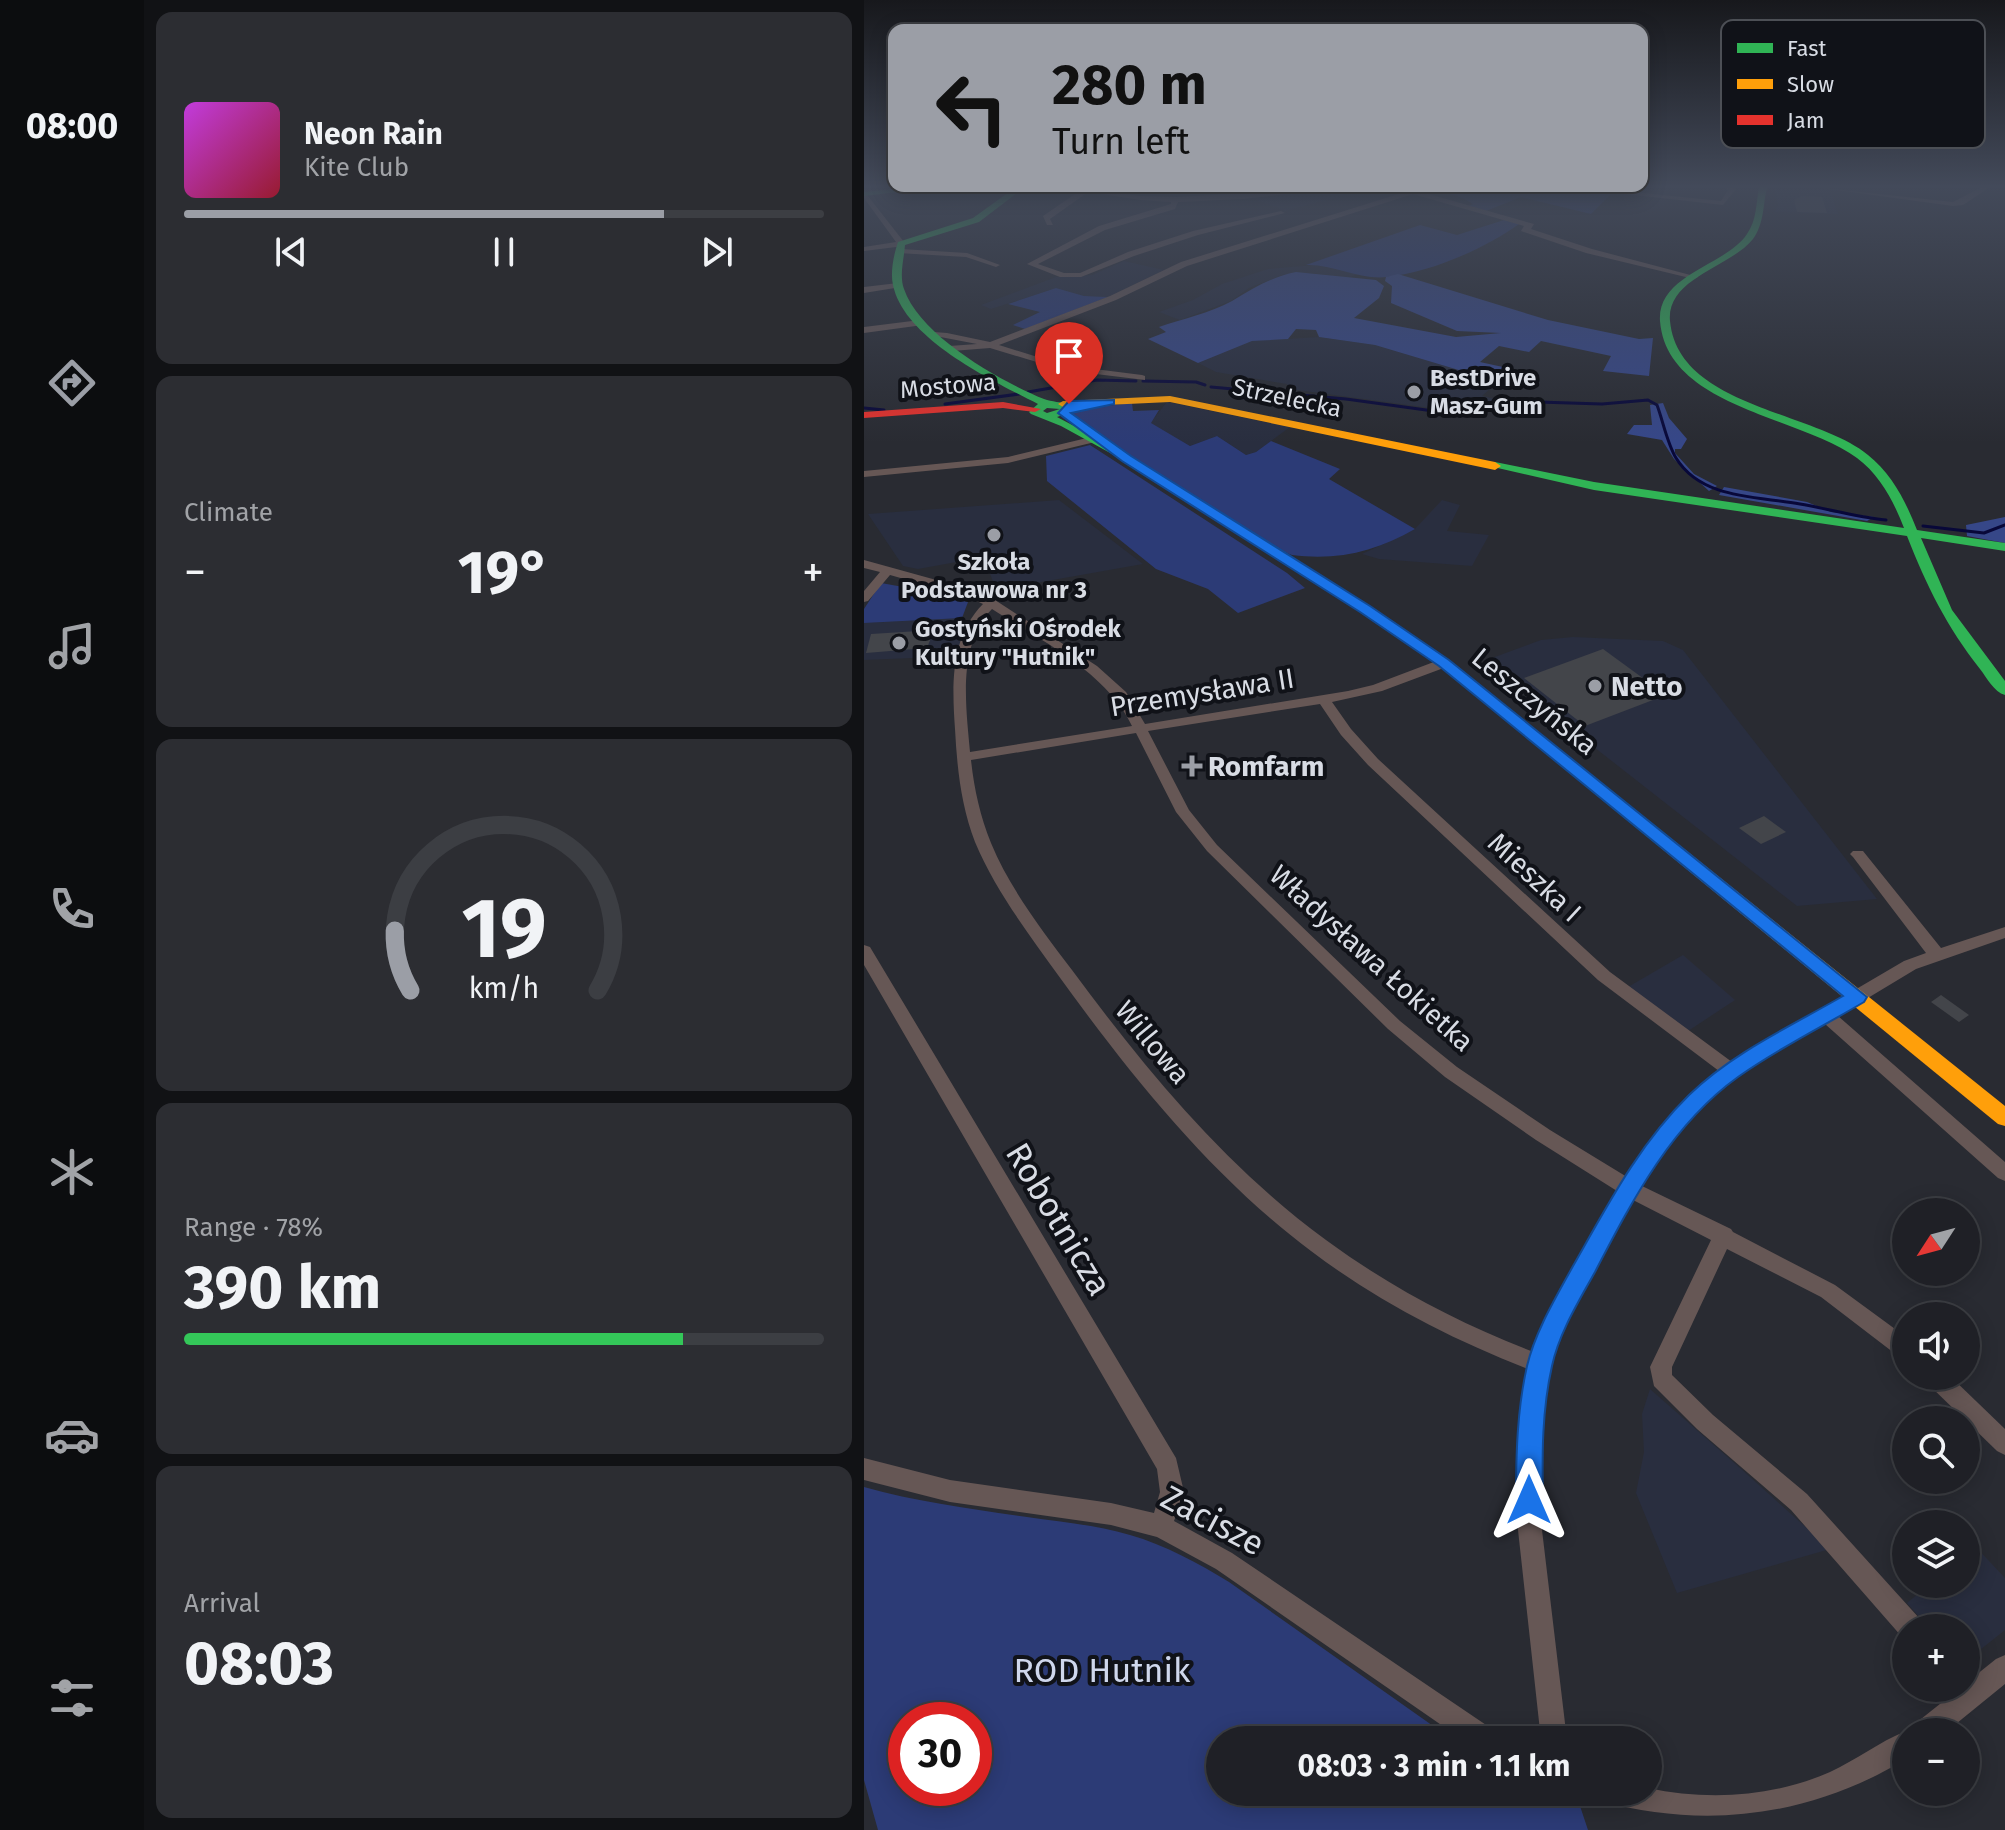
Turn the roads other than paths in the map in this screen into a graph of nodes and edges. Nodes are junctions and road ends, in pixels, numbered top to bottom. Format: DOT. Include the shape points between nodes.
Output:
graph roads {
  1 [pos="899,272"];
  2 [pos="1055,272"];
  3 [pos="1087,272"];
  4 [pos="1166,272"];
  5 [pos="1675,272"];
  6 [pos="1702,272"];
  7 [pos="1694,277"];
  8 [pos="898,285"];
  9 [pos="864,290"];
  10 [pos="927,329"];
  11 [pos="864,330"];
  12 [pos="989,346"];
  13 [pos="962,350"];
  14 [pos="1142,378"];
  15 [pos="1041,405"];
  16 [pos="864,415"];
  17 [pos="1091,440"];
  18 [pos="1127,458"];
  19 [pos="864,474"];
  20 [pos="1911,532"];
  21 [pos="2005,547"];
  22 [pos="864,564"];
  23 [pos="889,569"];
  24 [pos="864,598"];
  25 [pos="991,603"];
  26 [pos="1444,663"];
  27 [pos="2000,684"];
  28 [pos="1324,700"];
  29 [pos="1141,728"];
  30 [pos="963,757"];
  31 [pos="1858,854"];
  32 [pos="2005,932"];
  33 [pos="864,951"];
  34 [pos="1936,954"];
  35 [pos="1857,997"];
  36 [pos="1825,1014"];
  37 [pos="1731,1071"];
  38 [pos="2005,1118"];
  39 [pos="2005,1173"];
  40 [pos="1628,1188"];
  41 [pos="1724,1235"];
  42 [pos="1892,1339"];
  43 [pos="1540,1364"];
  44 [pos="1949,1390"];
  45 [pos="2005,1444"];
  46 [pos="864,1469"];
  47 [pos="1161,1526"];
  48 [pos="1899,1614"];
  49 [pos="2005,1668"];
  50 [pos="1980,1684"];
  51 [pos="1956,1702"];
  52 [pos="1940,1718"];
  53 [pos="1466,1726"];
  54 [pos="1552,1726"];
  55 [pos="1892,1753"];
  56 [pos="1662,1803"];
  1 -- 8 [label="street"];
  2 -- 3 [label="street"];
  4 -- 12 [label="street"];
  5 -- 7 [label="street"];
  6 -- 7 [label="street"];
  7 -- 20 [label="street" via="1668,307 1665,327 1683,362 1759,412 1829,437 1863,456 1883,478"];
  8 -- 9 [label="street"];
  8 -- 10 [label="street"];
  10 -- 11 [label="street"];
  10 -- 12 [label="street"];
  10 -- 13 [label="street"];
  12 -- 13 [label="street"];
  12 -- 14 [label="street" via="1076,371"];
  13 -- 15 [label="street"];
  15 -- 16 [label="street, Mostowa"];
  15 -- 17 [label="street, Leszczyńska"];
  15 -- 18 [label="street, Leszczyńska"];
  15 -- 20 [label="street, Strzelecka" via="1170,399 1594,486"];
  17 -- 18 [label="street, Leszczyńska"];
  17 -- 19 [label="street" via="1008,460"];
  18 -- 26 [label="street, Leszczyńska"];
  20 -- 21 [label="street, Strzelecka"];
  20 -- 27 [label="street" via="1945,610"];
  22 -- 23 [label="street, Władysława Łokietka"];
  23 -- 24 [label="street"];
  23 -- 25 [label="street, Władysława Łokietka"];
  25 -- 29 [label="street, Władysława Łokietka" via="1108,682"];
  25 -- 30 [label="street, Willowa" via="974,620 964,645"];
  26 -- 28 [label="street, Przemysława II" via="1377,688"];
  26 -- 35 [label="street, Leszczyńska"];
  28 -- 29 [label="street, Przemysława II"];
  28 -- 37 [label="street, Mieszka I" via="1373,762 1604,976"];
  29 -- 30 [label="street, Przemysława II"];
  29 -- 40 [label="street, Władysława Łokietka" via="1183,812 1212,848 1394,1025 1451,1072"];
  30 -- 43 [label="street, Willowa" via="973,809 993,862 1102,1024 1186,1121 1315,1243 1440,1322"];
  31 -- 34 [label="street"];
  32 -- 34 [label="street"];
  33 -- 47 [label="street, Robotnicza" via="1168,1466 1172,1492"];
  34 -- 35 [label="street"];
  35 -- 36 [label="street"];
  35 -- 38 [label="street, Leszczyńska"];
  36 -- 37 [label="street"];
  36 -- 39 [label="street"];
  37 -- 40 [label="street" via="1696,1101"];
  40 -- 41 [label="street, Władysława Łokietka"];
  40 -- 43 [label="street" via="1563,1307"];
  41 -- 42 [label="street, Władysława Łokietka" via="1828,1291"];
  41 -- 48 [label="street" via="1661,1367 1662,1379 1799,1502"];
  43 -- 54 [label="street" via="1529,1438 1530,1530"];
  44 -- 45 [label="street"];
  46 -- 47 [label="street, Zacisze" via="950,1491"];
  47 -- 53 [label="street, Zacisze" via="1224,1561"];
  49 -- 50 [label="street"];
  51 -- 52 [label="street"];
  55 -- 56 [label="street" via="1817,1793 1759,1807 1696,1810"];
}
